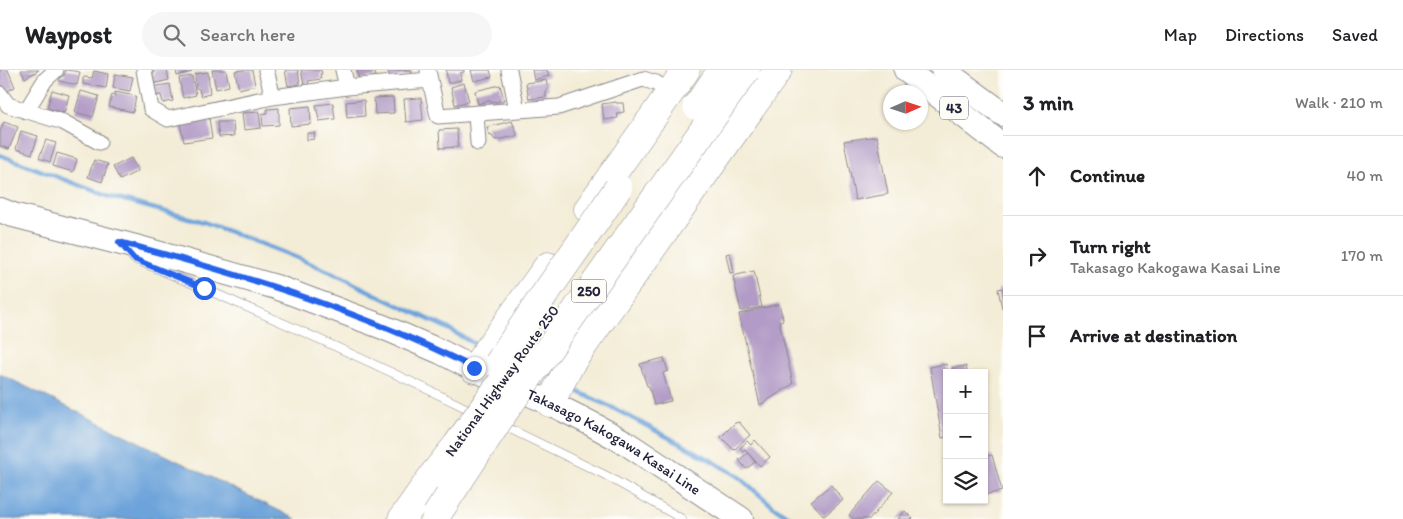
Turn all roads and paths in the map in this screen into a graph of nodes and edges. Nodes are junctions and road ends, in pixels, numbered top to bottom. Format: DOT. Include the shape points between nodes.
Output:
graph roads {
  1 [pos="56,70"];
  2 [pos="144,70"];
  3 [pos="266,70"];
  4 [pos="343,70"];
  5 [pos="509,70"];
  6 [pos="686,70"];
  7 [pos="702,70"];
  8 [pos="722,70"];
  9 [pos="746,70"];
  10 [pos="766,70"];
  11 [pos="778,70"];
  12 [pos="906,70"];
  13 [pos="943,70"];
  14 [pos="429,75"];
  15 [pos="347,87"];
  16 [pos="669,93"];
  17 [pos="272,97"];
  18 [pos="3,101"];
  19 [pos="517,110"];
  20 [pos="26,111"];
  21 [pos="476,114"];
  22 [pos="1003,114"];
  23 [pos="99,142"];
  24 [pos="478,143"];
  25 [pos="1003,146"];
  26 [pos="0,210"];
  27 [pos="119,242"];
  28 [pos="474,368"];
  29 [pos="550,403"];
  30 [pos="483,416"];
  31 [pos="492,420"];
  32 [pos="433,475"];
  33 [pos="435,518"];
  34 [pos="402,519"];
  35 [pos="682,519"];
  36 [pos="741,519"];
  1 -- 20 [label="street" via="45,80"];
  2 -- 17 [label="street" via="151,109 168,118"];
  3 -- 17 [label="street"];
  4 -- 15 [label="street"];
  5 -- 19 [label="street"];
  6 -- 16 [label="highway"];
  7 -- 32 [label="highway, 250, bridge" via="518,332"];
  8 -- 32 [label="highway, National Highway Route 250 / 250, bridge"];
  9 -- 33 [label="highway, National Highway Route 250 / 250, bridge" via="502,416"];
  10 -- 33 [label="highway, 250, bridge" via="536,394"];
  11 -- 29 [label="highway" via="571,364"];
  12 -- 25 [label="main road, 43"];
  13 -- 22 [label="main road, 43"];
  14 -- 15 [label="street"];
  14 -- 21 [label="street" via="438,116"];
  15 -- 17 [label="street"];
  16 -- 19 [label="street" via="656,83 643,79 559,107"];
  16 -- 28 [label="highway"];
  18 -- 20 [label="street"];
  19 -- 21 [label="street"];
  20 -- 23 [label="street" via="63,122"];
  21 -- 24 [label="street"];
  26 -- 27 [label="main road, Takasago Kakogawa Kasai Line"];
  27 -- 28 [label="main road, Takasago Kakogawa Kasai Line" via="276,287 383,327"];
  27 -- 30 [label="lane" via="134,259 312,336"];
  28 -- 29 [label="main road, Takasago Kakogawa Kasai Line"];
  29 -- 36 [label="main road, Takasago Kakogawa Kasai Line" via="626,443"];
  31 -- 35 [label="lane" via="605,475"];
  32 -- 34 [label="highway, National Highway Route 250 / 250"];
}
